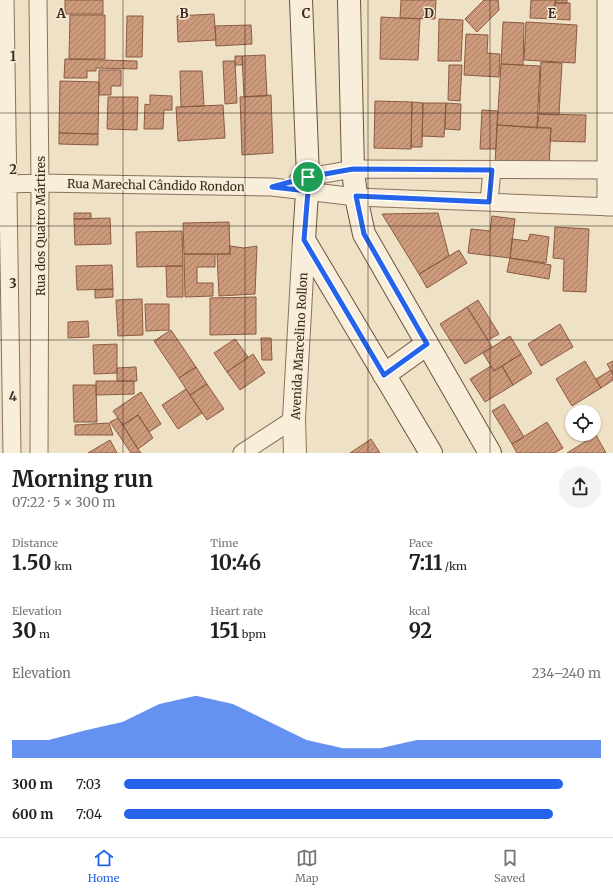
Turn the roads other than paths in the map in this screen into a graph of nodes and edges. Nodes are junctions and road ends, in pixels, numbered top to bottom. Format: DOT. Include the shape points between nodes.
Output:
graph roads {
  1 [pos="5,0"];
  2 [pos="38,0"];
  3 [pos="301,0"];
  4 [pos="349,0"];
  5 [pos="606,0"];
  6 [pos="353,169"];
  7 [pos="492,170"];
  8 [pos="609,170"];
  9 [pos="9,184"];
  10 [pos="40,184"];
  11 [pos="308,184"];
  12 [pos="356,196"];
  13 [pos="489,202"];
  14 [pos="610,207"];
  15 [pos="304,240"];
  16 [pos="427,344"];
  17 [pos="384,375"];
  18 [pos="294,419"];
  19 [pos="12,453"];
  20 [pos="39,453"];
  21 [pos="242,453"];
  22 [pos="295,453"];
  23 [pos="431,453"];
  24 [pos="490,453"];
  1 -- 9 [label="street"];
  2 -- 10 [label="street, Rua dos Quatro Mártires"];
  3 -- 11 [label="main road, Avenida Marcelino Rollon"];
  4 -- 6 [label="main road"];
  5 -- 8 [label="street"];
  6 -- 7 [label="street, Rua Marechal Cândido Rondon"];
  6 -- 11 [label="street, Rua Marechal Cândido Rondon"];
  6 -- 12 [label="main road"];
  7 -- 8 [label="street, Rua Marechal Cândido Rondon"];
  7 -- 13 [label="street"];
  8 -- 14 [label="street"];
  9 -- 10 [label="street, Rua Marechal Cândido Rondon"];
  9 -- 19 [label="street"];
  10 -- 11 [label="street, Rua Marechal Cândido Rondon" via="272,187"];
  10 -- 20 [label="street, Rua dos Quatro Mártires"];
  11 -- 12 [label="street, Rua Marechal Cândido Rondon"];
  11 -- 15 [label="main road, Avenida Marcelino Rollon"];
  12 -- 13 [label="street, Rua Marechal Cândido Rondon"];
  12 -- 16 [label="main road" via="364,234"];
  13 -- 14 [label="street, Rua Marechal Cândido Rondon"];
  15 -- 17 [label="main road"];
  15 -- 18 [label="main road, Avenida Marcelino Rollon"];
  16 -- 17 [label="main road"];
  16 -- 24 [label="main road"];
  17 -- 23 [label="main road"];
  18 -- 21 [label="street"];
  18 -- 22 [label="main road, Avenida Marcelino Rollon"];
}
